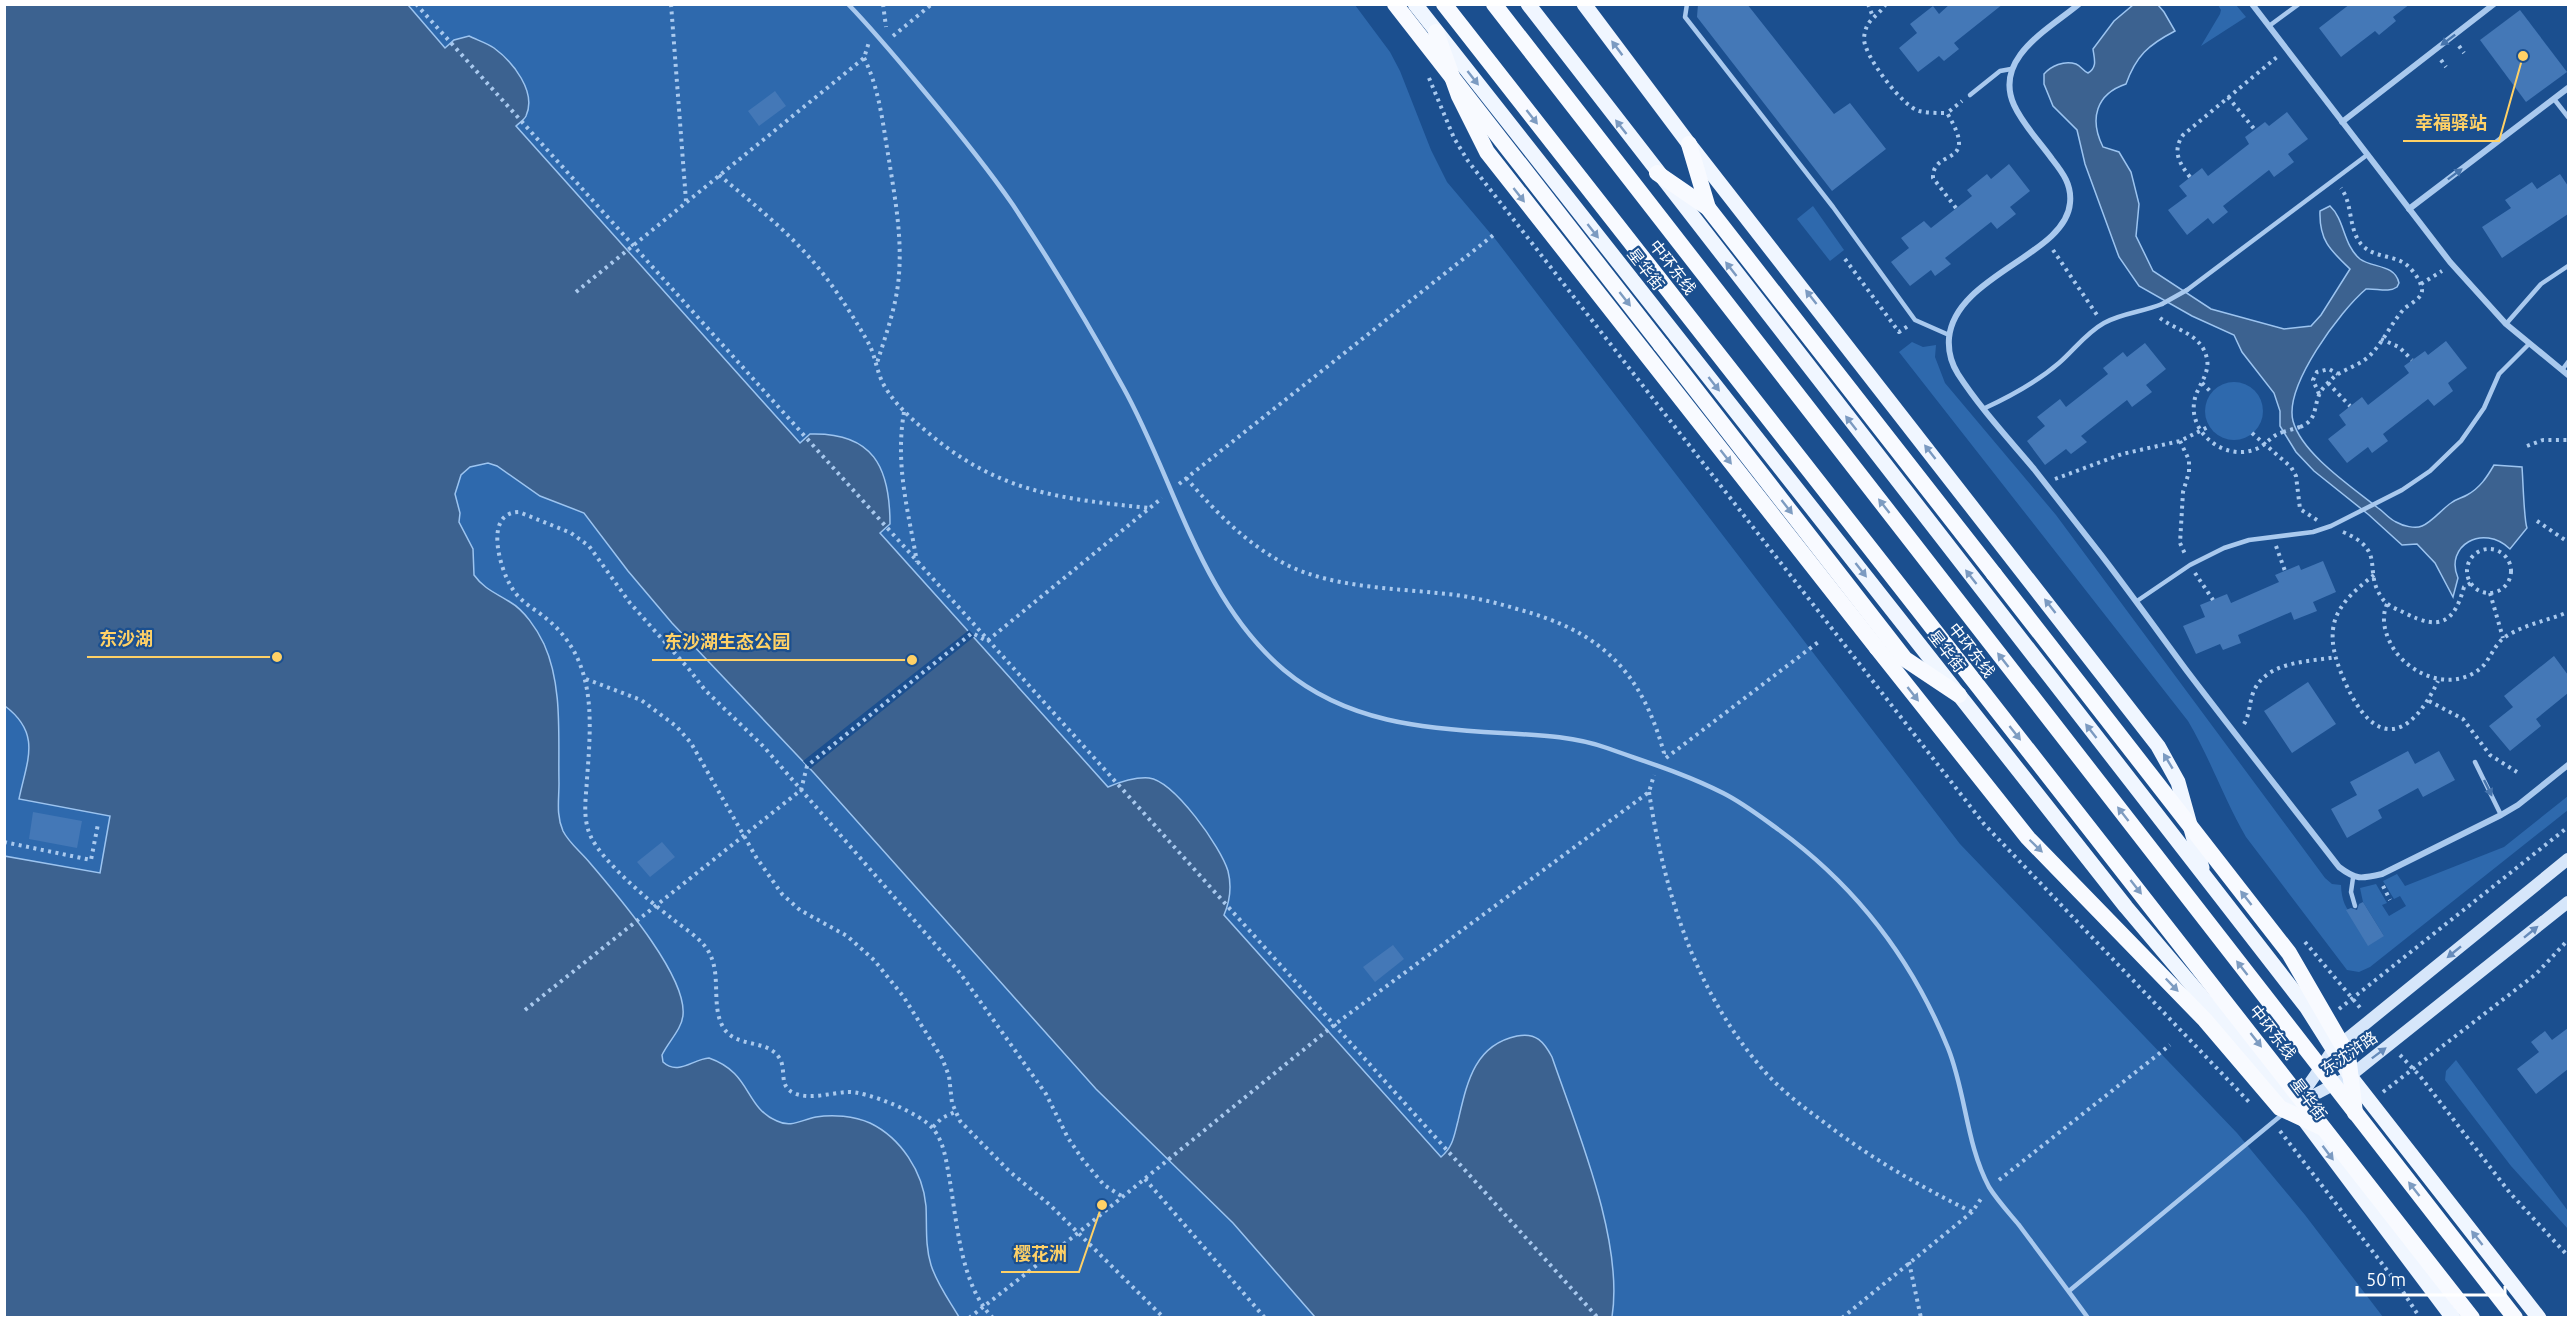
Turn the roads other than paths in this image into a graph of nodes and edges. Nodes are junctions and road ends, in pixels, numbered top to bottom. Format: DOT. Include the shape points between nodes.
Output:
graph roads {
  1 [pos="848,4"];
  2 [pos="1395,4"];
  3 [pos="1415,4"];
  4 [pos="1444,4"];
  5 [pos="1494,4"];
  6 [pos="1527,4"];
  7 [pos="1584,4"];
  8 [pos="1687,4"];
  9 [pos="2079,4"];
  10 [pos="2252,4"];
  11 [pos="2299,4"];
  12 [pos="2494,4"];
  13 [pos="2485,7"];
  14 [pos="2269,26"];
  15 [pos="1436,32"];
  16 [pos="2011,69"];
  17 [pos="2568,88"];
  18 [pos="1970,95"];
  19 [pos="2554,99"];
  20 [pos="2568,117"];
  21 [pos="2342,122"];
  22 [pos="1689,144"];
  23 [pos="2367,155"];
  24 [pos="1657,173"];
  25 [pos="1708,208"];
  26 [pos="2409,209"];
  27 [pos="2568,266"];
  28 [pos="2506,324"];
  29 [pos="1949,335"];
  30 [pos="2528,345"];
  31 [pos="2568,362"];
  32 [pos="2562,370"];
  33 [pos="2568,375"];
  34 [pos="1983,409"];
  35 [pos="2137,601"];
  36 [pos="1959,695"];
  37 [pos="2475,762"];
  38 [pos="2568,765"];
  39 [pos="2501,815"];
  40 [pos="2568,859"];
  41 [pos="2204,876"];
  42 [pos="2353,878"];
  43 [pos="2568,902"];
  44 [pos="2355,906"];
  45 [pos="2332,1051"];
  46 [pos="2350,1076"];
  47 [pos="2294,1106"];
  48 [pos="2355,1114"];
  49 [pos="2323,1135"];
  50 [pos="2069,1291"];
  51 [pos="2088,1317"];
  52 [pos="2453,1317"];
  53 [pos="2472,1317"];
  54 [pos="2515,1317"];
  55 [pos="2539,1317"];
  1 -- 50 [label="lane" via="873,29 1012,204 1123,387 1212,576 1260,645 1284,670 1319,694 1363,715 1435,730 1546,735 1592,742 1682,774 1726,794 1758,815 1831,872 1871,915 1912,972 1935,1015 1953,1062 1972,1143 1990,1187"];
  2 -- 36 [label="highway, one-way, bridge" via="1905,659"];
  3 -- 15 [label="main road, 星华街"];
  4 -- 49 [label="highway, 中环东线, one-way, bridge"];
  48 -- 5 [label="highway, 中环东线, one-way, bridge"];
  24 -- 6 [label="main road, one-way"];
  22 -- 7 [label="main road, one-way"];
  8 -- 29 [label="lane" via="1686,18 1916,320"];
  9 -- 16 [label="street" via="2022,50"];
  10 -- 14 [label="street"];
  11 -- 14 [label="lane"];
  12 -- 13 [label="street"];
  13 -- 21 [label="street, one-way"];
  14 -- 21 [label="street"];
  15 -- 36 [label="main road, 星华街, one-way"];
  15 -- 49 [label="highway, one-way, bridge" via="1459,96 1487,153 2028,838 2205,1020 2280,1108"];
  16 -- 18 [label="lane" via="2000,71"];
  16 -- 29 [label="street" via="2010,95 2014,105 2065,176 2070,192 2069,209 2058,231 1962,305"];
  17 -- 19 [label="street"];
  19 -- 20 [label="lane"];
  26 -- 19 [label="street, one-way"];
  21 -- 23 [label="street"];
  22 -- 25 [label="highway"];
  41 -- 22 [label="main road, one-way" via="2178,782 2158,746"];
  23 -- 26 [label="street"];
  23 -- 34 [label="lane, bridge" via="2187,290 2150,309 2103,323 2059,363"];
  24 -- 25 [label="highway"];
  41 -- 24 [label="main road, one-way"];
  48 -- 25 [label="highway, one-way, bridge" via="2348,1055 2289,953"];
  26 -- 28 [label="street"];
  27 -- 28 [label="lane" via="2541,284"];
  28 -- 30 [label="street"];
  29 -- 34 [label="street" via="1951,360"];
  30 -- 32 [label="street"];
  30 -- 35 [label="lane" via="2499,374 2484,408 2461,441 2430,471 2402,490 2313,532 2248,540 2224,548 2190,565"];
  31 -- 32 [label="lane"];
  32 -- 33 [label="street"];
  34 -- 35 [label="street"];
  35 -- 42 [label="street" via="2332,858"];
  36 -- 47 [label="main road, 星华街" via="2126,907"];
  37 -- 39 [label="lane, one-way"];
  38 -- 39 [label="street"];
  39 -- 42 [label="street" via="2382,874"];
  40 -- 45 [label="main road, 东沈浒路, one-way"];
  41 -- 45 [label="main road" via="2307,1008"];
  42 -- 44 [label="lane"];
  46 -- 43 [label="main road, 东沈浒路, one-way"];
  45 -- 46 [label="main road"];
  45 -- 47 [label="main road, 东沈浒路"];
  46 -- 47 [label="main road, 东沈浒路"];
  55 -- 46 [label="main road, one-way"];
  47 -- 49 [label="main road, 星华街"];
  47 -- 50 [label="lane"];
  54 -- 48 [label="highway, 中环东线, one-way, bridge"];
  49 -- 52 [label="main road, 星华街, one-way"];
  49 -- 53 [label="highway, 中环东线, bridge"];
  50 -- 51 [label="lane"];
}
